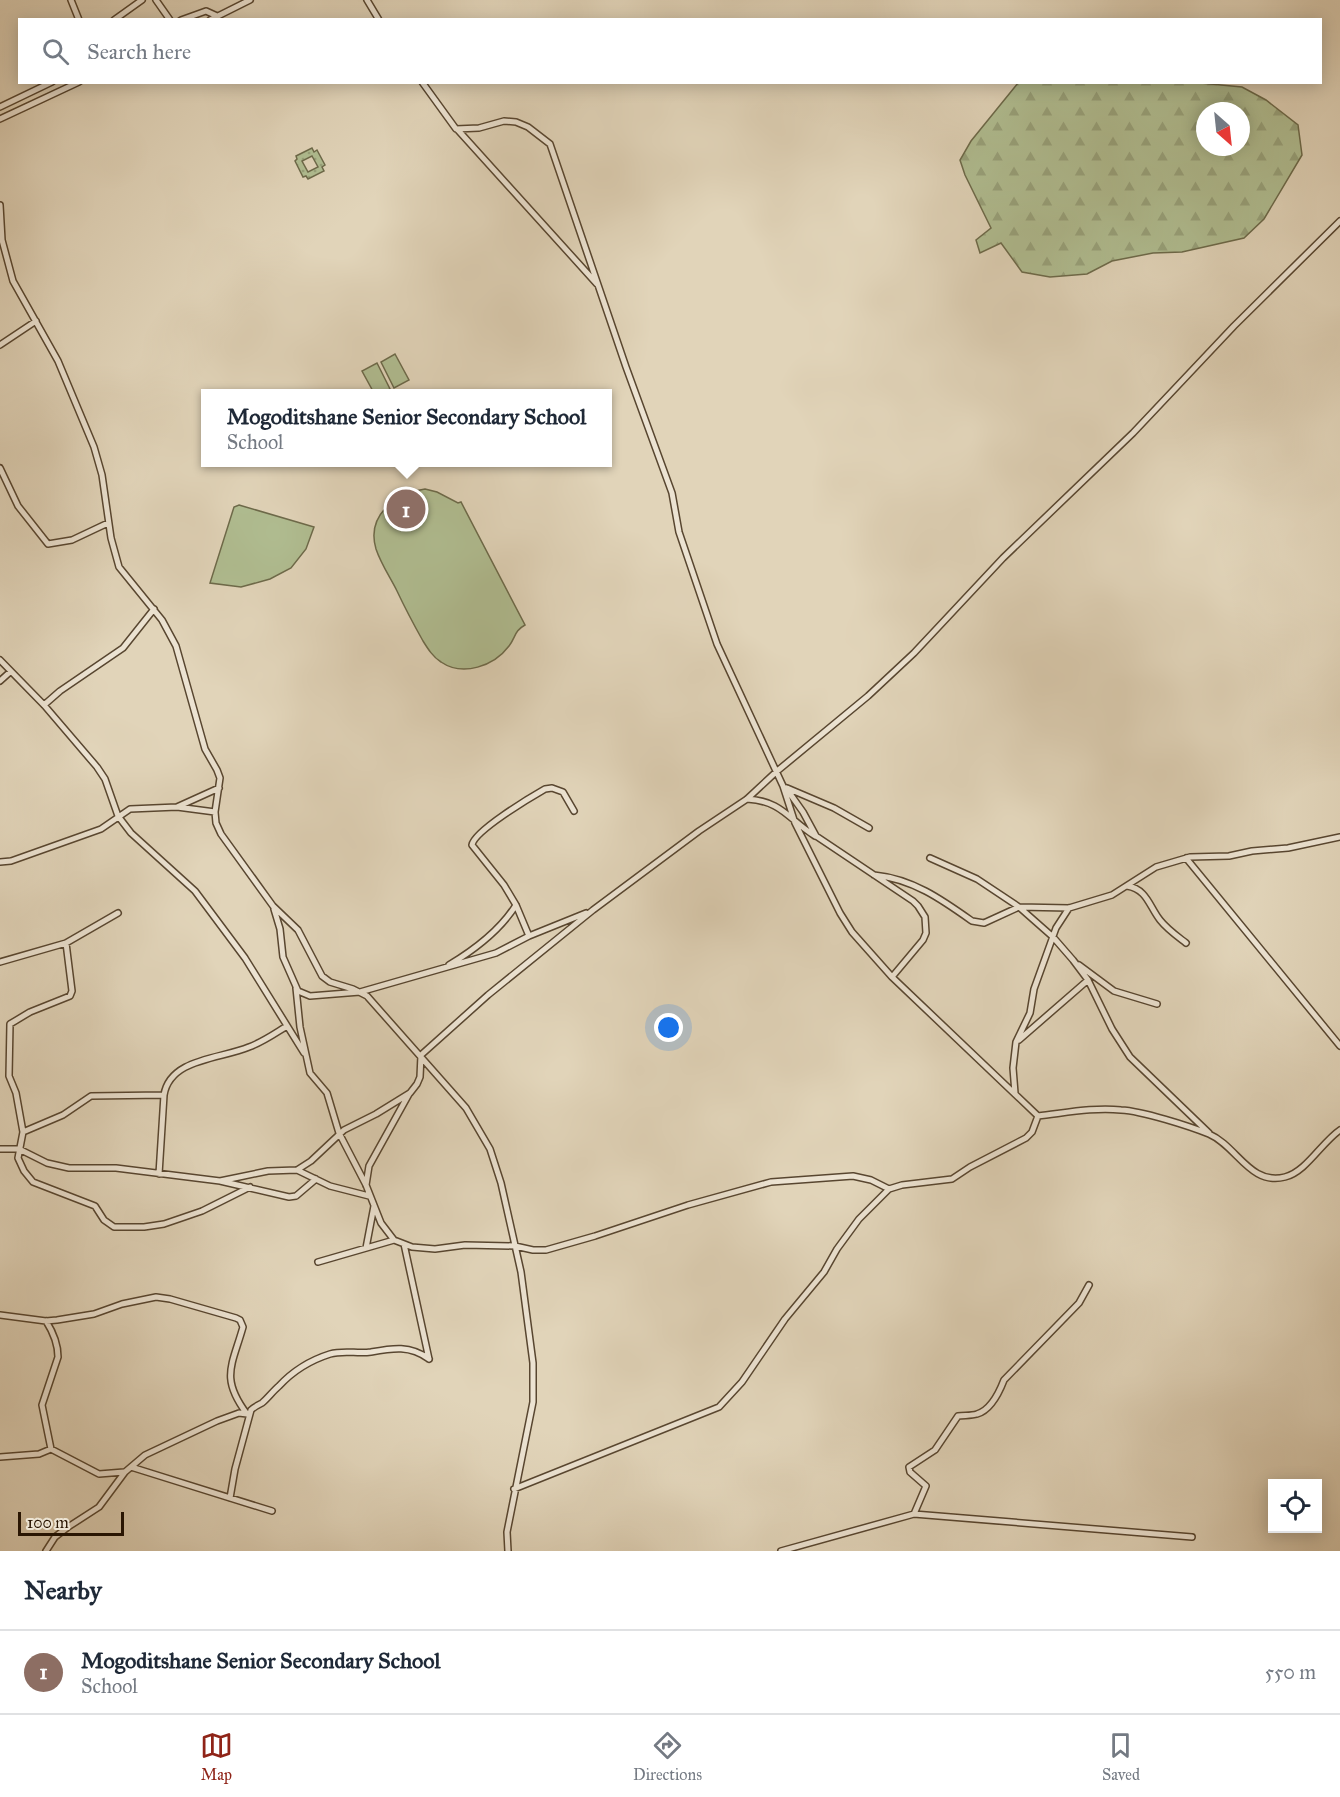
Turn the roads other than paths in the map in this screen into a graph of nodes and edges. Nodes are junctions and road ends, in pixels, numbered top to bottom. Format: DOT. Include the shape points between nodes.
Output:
graph roads {
  1 [pos="71,0"];
  2 [pos="142,0"];
  3 [pos="156,0"];
  4 [pos="250,0"];
  5 [pos="368,0"];
  6 [pos="217,16"];
  7 [pos="78,18"];
  8 [pos="117,18"];
  9 [pos="169,18"];
  10 [pos="187,18"];
  11 [pos="214,18"];
  12 [pos="378,18"];
  13 [pos="48,84"];
  14 [pos="75,84"];
  15 [pos="423,84"];
  16 [pos="0,107"];
  17 [pos="0,119"];
  18 [pos="457,129"];
  19 [pos="0,206"];
  20 [pos="1340,221"];
  21 [pos="1,223"];
  22 [pos="600,287"];
  23 [pos="36,321"];
  24 [pos="0,345"];
  25 [pos="0,468"];
  26 [pos="108,523"];
  27 [pos="154,609"];
  28 [pos="0,660"];
  29 [pos="10,672"];
  30 [pos="0,681"];
  31 [pos="44,705"];
  32 [pos="776,772"];
  33 [pos="785,787"];
  34 [pos="219,788"];
  35 [pos="747,799"];
  36 [pos="177,807"];
  37 [pos="574,811"];
  38 [pos="214,812"];
  39 [pos="118,816"];
  40 [pos="795,823"];
  41 [pos="869,828"];
  42 [pos="816,837"];
  43 [pos="1340,837"];
  44 [pos="930,858"];
  45 [pos="1186,858"];
  46 [pos="0,862"];
  47 [pos="874,875"];
  48 [pos="1127,886"];
  49 [pos="516,905"];
  50 [pos="273,906"];
  51 [pos="1019,907"];
  52 [pos="1069,908"];
  53 [pos="593,910"];
  54 [pos="118,913"];
  55 [pos="529,936"];
  56 [pos="1053,937"];
  57 [pos="1186,943"];
  58 [pos="66,944"];
  59 [pos="1073,960"];
  60 [pos="0,962"];
  61 [pos="443,969"];
  62 [pos="892,977"];
  63 [pos="1088,980"];
  64 [pos="296,988"];
  65 [pos="360,992"];
  66 [pos="1156,1004"];
  67 [pos="287,1026"];
  68 [pos="1017,1042"];
  69 [pos="1340,1046"];
  70 [pos="421,1056"];
  71 [pos="307,1058"];
  72 [pos="410,1093"];
  73 [pos="1015,1094"];
  74 [pos="164,1095"];
  75 [pos="1038,1116"];
  76 [pos="1340,1130"];
  77 [pos="23,1132"];
  78 [pos="339,1133"];
  79 [pos="1210,1134"];
  80 [pos="0,1149"];
  81 [pos="19,1149"];
  82 [pos="297,1170"];
  83 [pos="159,1174"];
  84 [pos="316,1179"];
  85 [pos="220,1180"];
  86 [pos="366,1185"];
  87 [pos="250,1187"];
  88 [pos="889,1189"];
  89 [pos="369,1196"];
  90 [pos="374,1206"];
  91 [pos="394,1240"];
  92 [pos="404,1244"];
  93 [pos="515,1246"];
  94 [pos="366,1248"];
  95 [pos="318,1262"];
  96 [pos="1089,1285"];
  97 [pos="0,1315"];
  98 [pos="46,1321"];
  99 [pos="248,1414"];
  100 [pos="51,1449"];
  101 [pos="0,1457"];
  102 [pos="131,1467"];
  103 [pos="125,1472"];
  104 [pos="514,1489"];
  105 [pos="230,1498"];
  106 [pos="272,1511"];
  107 [pos="914,1514"];
  108 [pos="1192,1537"];
  109 [pos="809,1542"];
  110 [pos="46,1551"];
  111 [pos="508,1551"];
  112 [pos="781,1551"];
  113 [pos="812,1551"];
  1 -- 7 [label="street"];
  2 -- 8 [label="street"];
  3 -- 9 [label="street"];
  4 -- 6 [label="street"];
  5 -- 12 [label="street"];
  6 -- 10 [label="street" via="206,11"];
  6 -- 11 [label="street"];
  13 -- 16 [label="street"];
  14 -- 17 [label="street"];
  15 -- 18 [label="street"];
  18 -- 22 [label="street"];
  18 -- 22 [label="street" via="516,122 550,144"];
  19 -- 21 [label="street"];
  20 -- 32 [label="street" via="1133,433 1003,558 914,653"];
  21 -- 23 [label="street" via="13,281"];
  22 -- 32 [label="street" via="672,493 679,532 717,644"];
  23 -- 24 [label="street"];
  23 -- 26 [label="street" via="58,361 94,447"];
  25 -- 26 [label="street" via="18,506 48,544 72,540"];
  26 -- 27 [label="street" via="119,567"];
  27 -- 31 [label="street" via="123,648"];
  27 -- 34 [label="street" via="176,646 205,749 217,770"];
  28 -- 29 [label="street"];
  29 -- 30 [label="street"];
  29 -- 31 [label="street"];
  31 -- 39 [label="street" via="102,773"];
  32 -- 33 [label="street"];
  32 -- 35 [label="street"];
  33 -- 40 [label="street"];
  33 -- 41 [label="street"];
  33 -- 42 [label="street"];
  34 -- 36 [label="street"];
  34 -- 38 [label="street"];
  35 -- 40 [label="street" via="778,806"];
  35 -- 53 [label="street"];
  36 -- 38 [label="street"];
  36 -- 39 [label="street" via="130,809"];
  37 -- 49 [label="street" via="563,792 545,789 474,837 473,848"];
  38 -- 50 [label="street" via="221,834"];
  39 -- 46 [label="street" via="101,829"];
  39 -- 67 [label="street" via="135,837 195,891 245,958"];
  40 -- 42 [label="street"];
  40 -- 62 [label="street" via="846,923"];
  42 -- 47 [label="street"];
  43 -- 45 [label="street" via="1288,848"];
  44 -- 51 [label="street" via="977,879"];
  45 -- 48 [label="street" via="1156,867"];
  45 -- 69 [label="street"];
  47 -- 51 [label="street" via="926,890 976,923"];
  47 -- 62 [label="street" via="913,901 925,916 923,940"];
  48 -- 52 [label="street" via="1112,895"];
  48 -- 57 [label="street" via="1145,895 1162,923"];
  49 -- 55 [label="street"];
  49 -- 61 [label="street" via="509,917 466,955"];
  50 -- 64 [label="street" via="283,957"];
  50 -- 65 [label="street" via="298,930 326,979"];
  51 -- 52 [label="street"];
  51 -- 56 [label="street"];
  52 -- 56 [label="street"];
  53 -- 55 [label="street"];
  53 -- 70 [label="street" via="488,995"];
  54 -- 58 [label="street"];
  55 -- 61 [label="street" via="502,951"];
  56 -- 59 [label="street"];
  56 -- 68 [label="street"];
  58 -- 60 [label="street"];
  58 -- 77 [label="street" via="70,996 10,1024 9,1076"];
  59 -- 63 [label="street"];
  59 -- 66 [label="street" via="1114,991"];
  61 -- 65 [label="street"];
  62 -- 73 [label="street"];
  63 -- 68 [label="street"];
  63 -- 79 [label="street" via="1130,1057"];
  64 -- 65 [label="street" via="310,996"];
  64 -- 71 [label="street"];
  65 -- 70 [label="street"];
  67 -- 71 [label="street"];
  67 -- 74 [label="street" via="247,1048 187,1066 172,1076"];
  68 -- 73 [label="street"];
  70 -- 72 [label="street" via="420,1077"];
  70 -- 93 [label="street" via="466,1108 485,1138 501,1183"];
  71 -- 78 [label="street" via="312,1077 330,1098"];
  72 -- 78 [label="street"];
  72 -- 86 [label="street" via="369,1166"];
  73 -- 75 [label="street"];
  74 -- 77 [label="street" via="91,1096 63,1115"];
  74 -- 83 [label="street"];
  75 -- 79 [label="street" via="1124,1110"];
  75 -- 88 [label="street" via="1026,1138 952,1179"];
  76 -- 79 [label="street" via="1298,1171 1283,1178 1255,1173"];
  77 -- 81 [label="street"];
  78 -- 82 [label="street"];
  78 -- 86 [label="street"];
  80 -- 81 [label="street"];
  81 -- 83 [label="street" via="46,1163 69,1168 116,1168"];
  81 -- 87 [label="street" via="18,1158 33,1182 95,1206 114,1227 164,1224 202,1211"];
  82 -- 84 [label="street"];
  82 -- 85 [label="street"];
  83 -- 85 [label="street"];
  84 -- 87 [label="street" via="292,1197"];
  84 -- 89 [label="street"];
  85 -- 87 [label="street"];
  86 -- 89 [label="street"];
  88 -- 93 [label="street" via="853,1176 771,1182 546,1250"];
  88 -- 104 [label="street" via="859,1219 824,1272 719,1407"];
  89 -- 90 [label="street"];
  90 -- 91 [label="street"];
  90 -- 94 [label="street"];
  91 -- 92 [label="street"];
  91 -- 94 [label="street"];
  92 -- 93 [label="street" via="435,1249"];
  92 -- 99 [label="street" via="429,1359 401,1347 331,1354 290,1376"];
  93 -- 104 [label="street" via="533,1363 532,1402"];
  94 -- 95 [label="street"];
  96 -- 107 [label="street" via="1079,1303 1004,1380 999,1395 985,1410 958,1416 935,1450 909,1467 926,1486"];
  97 -- 98 [label="street"];
  98 -- 99 [label="street" via="94,1314 156,1297 240,1320 243,1327 230,1385"];
  98 -- 100 [label="street" via="58,1350 42,1405"];
  99 -- 102 [label="street" via="217,1421 145,1455"];
  99 -- 105 [label="street"];
  100 -- 101 [label="street"];
  100 -- 103 [label="street" via="99,1474"];
  102 -- 103 [label="street"];
  102 -- 105 [label="street"];
  103 -- 110 [label="street" via="99,1507 55,1537"];
  104 -- 111 [label="street"];
  105 -- 106 [label="street"];
  107 -- 108 [label="street"];
  107 -- 109 [label="street"];
  109 -- 112 [label="street"];
  109 -- 113 [label="street"];
}
